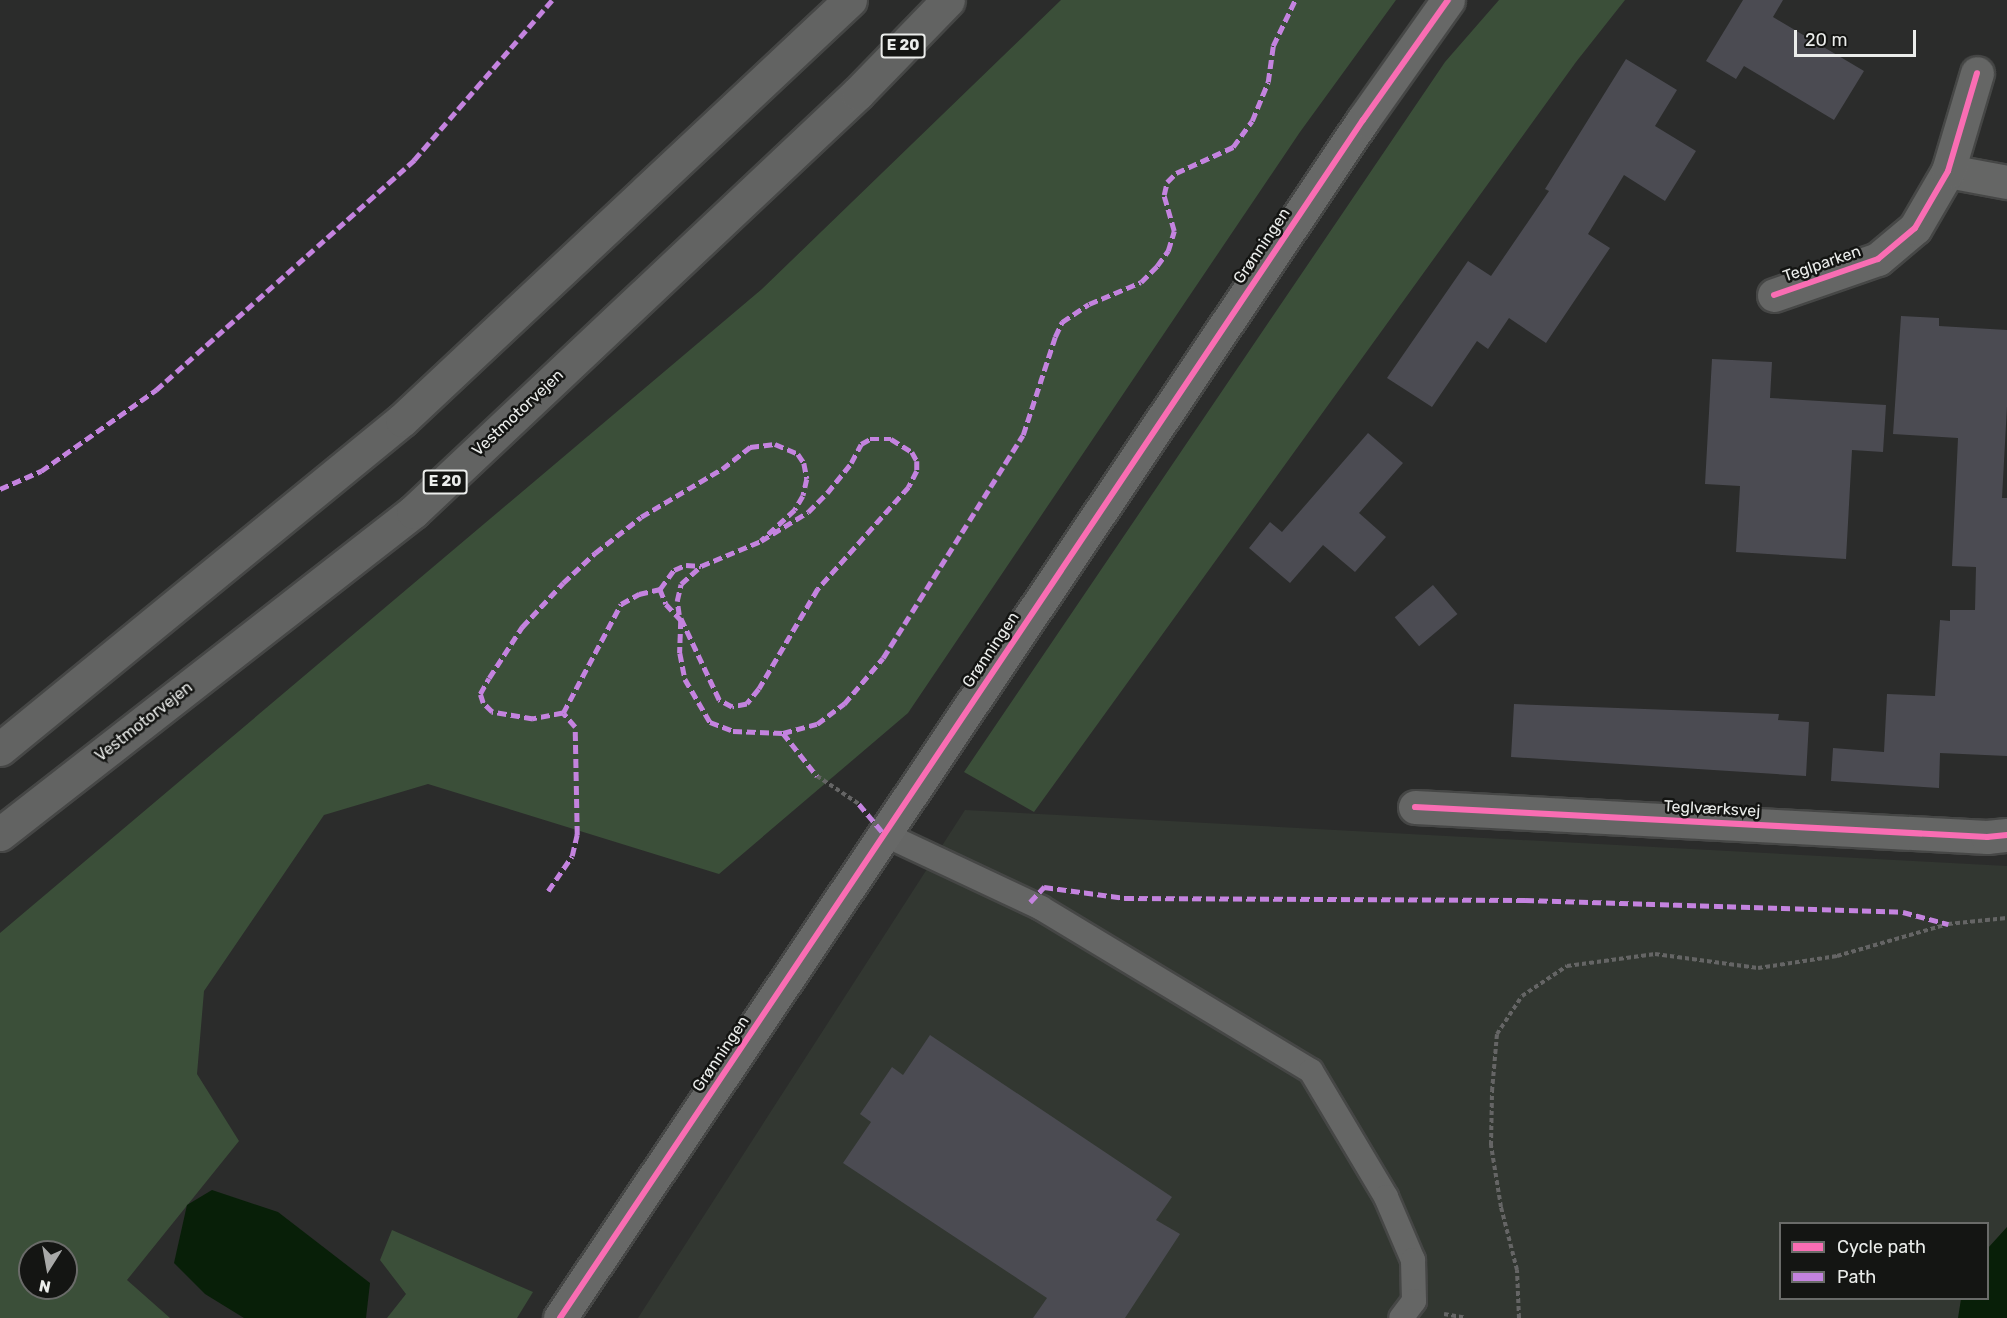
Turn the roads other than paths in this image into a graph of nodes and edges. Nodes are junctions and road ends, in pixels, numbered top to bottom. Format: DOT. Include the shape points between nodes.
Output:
graph roads {
  1 [pos="850,0"];
  2 [pos="948,0"];
  3 [pos="1448,0"];
  4 [pos="1977,73"];
  5 [pos="1948,171"];
  6 [pos="2007,182"];
  7 [pos="1774,295"];
  8 [pos="0,749"];
  9 [pos="1415,807"];
  10 [pos="0,834"];
  11 [pos="884,834"];
  12 [pos="2007,836"];
  13 [pos="560,1318"];
  14 [pos="1401,1318"];
  1 -- 8 [label="highway" via="402,420"];
  2 -- 10 [label="highway, Vestmotorvejen / E 20" via="858,93 413,512"];
  3 -- 11 [label="main road, Grønningen" via="1356,130"];
  4 -- 5 [label="street, Teglparken"];
  5 -- 6 [label="street"];
  5 -- 7 [label="street, Teglparken" via="1915,228 1878,259"];
  9 -- 12 [label="street, Teglværksvej"];
  11 -- 13 [label="main road, Grønningen"];
  11 -- 14 [label="lane" via="1041,908 1311,1071 1386,1197 1413,1260 1414,1301"];
}
